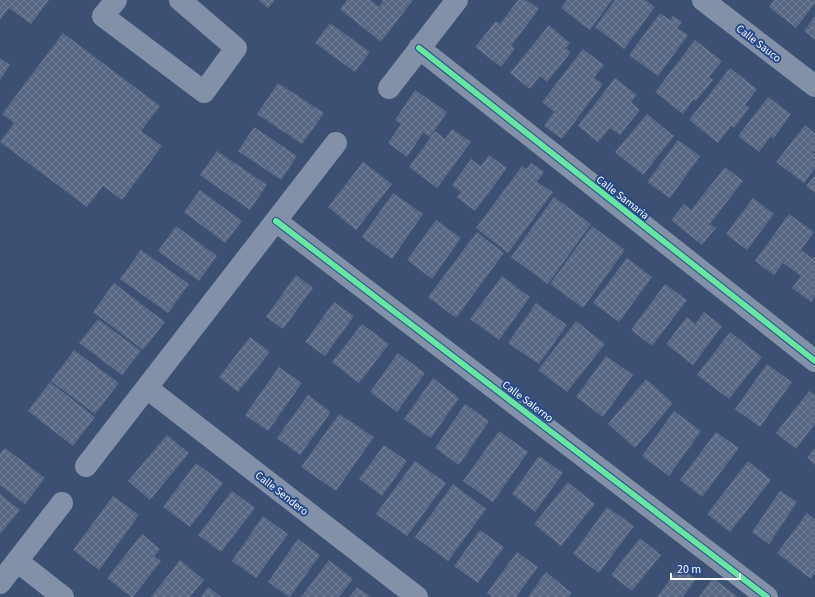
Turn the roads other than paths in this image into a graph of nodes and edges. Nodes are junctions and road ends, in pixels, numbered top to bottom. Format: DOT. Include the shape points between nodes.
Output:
graph roads {
  1 [pos="116,0"];
  2 [pos="180,0"];
  3 [pos="457,0"];
  4 [pos="704,0"];
  5 [pos="419,48"];
  6 [pos="815,86"];
  7 [pos="389,88"];
  8 [pos="336,143"];
  9 [pos="276,221"];
  10 [pos="815,360"];
  11 [pos="147,388"];
  12 [pos="86,466"];
  13 [pos="62,503"];
  14 [pos="17,562"];
  15 [pos="0,583"];
  16 [pos="63,597"];
  17 [pos="417,597"];
  18 [pos="767,597"];
  1 -- 2 [label="street" via="104,16 204,92 236,48"];
  3 -- 5 [label="street"];
  4 -- 6 [label="street, Calle Sauco"];
  5 -- 7 [label="street"];
  5 -- 10 [label="street, Calle Samaria"];
  8 -- 9 [label="street"];
  9 -- 11 [label="street"];
  9 -- 18 [label="street, Calle Salerno"];
  11 -- 12 [label="street"];
  11 -- 17 [label="street, Calle Sendero"];
  13 -- 14 [label="street"];
  14 -- 15 [label="street"];
  14 -- 16 [label="street"];
}
